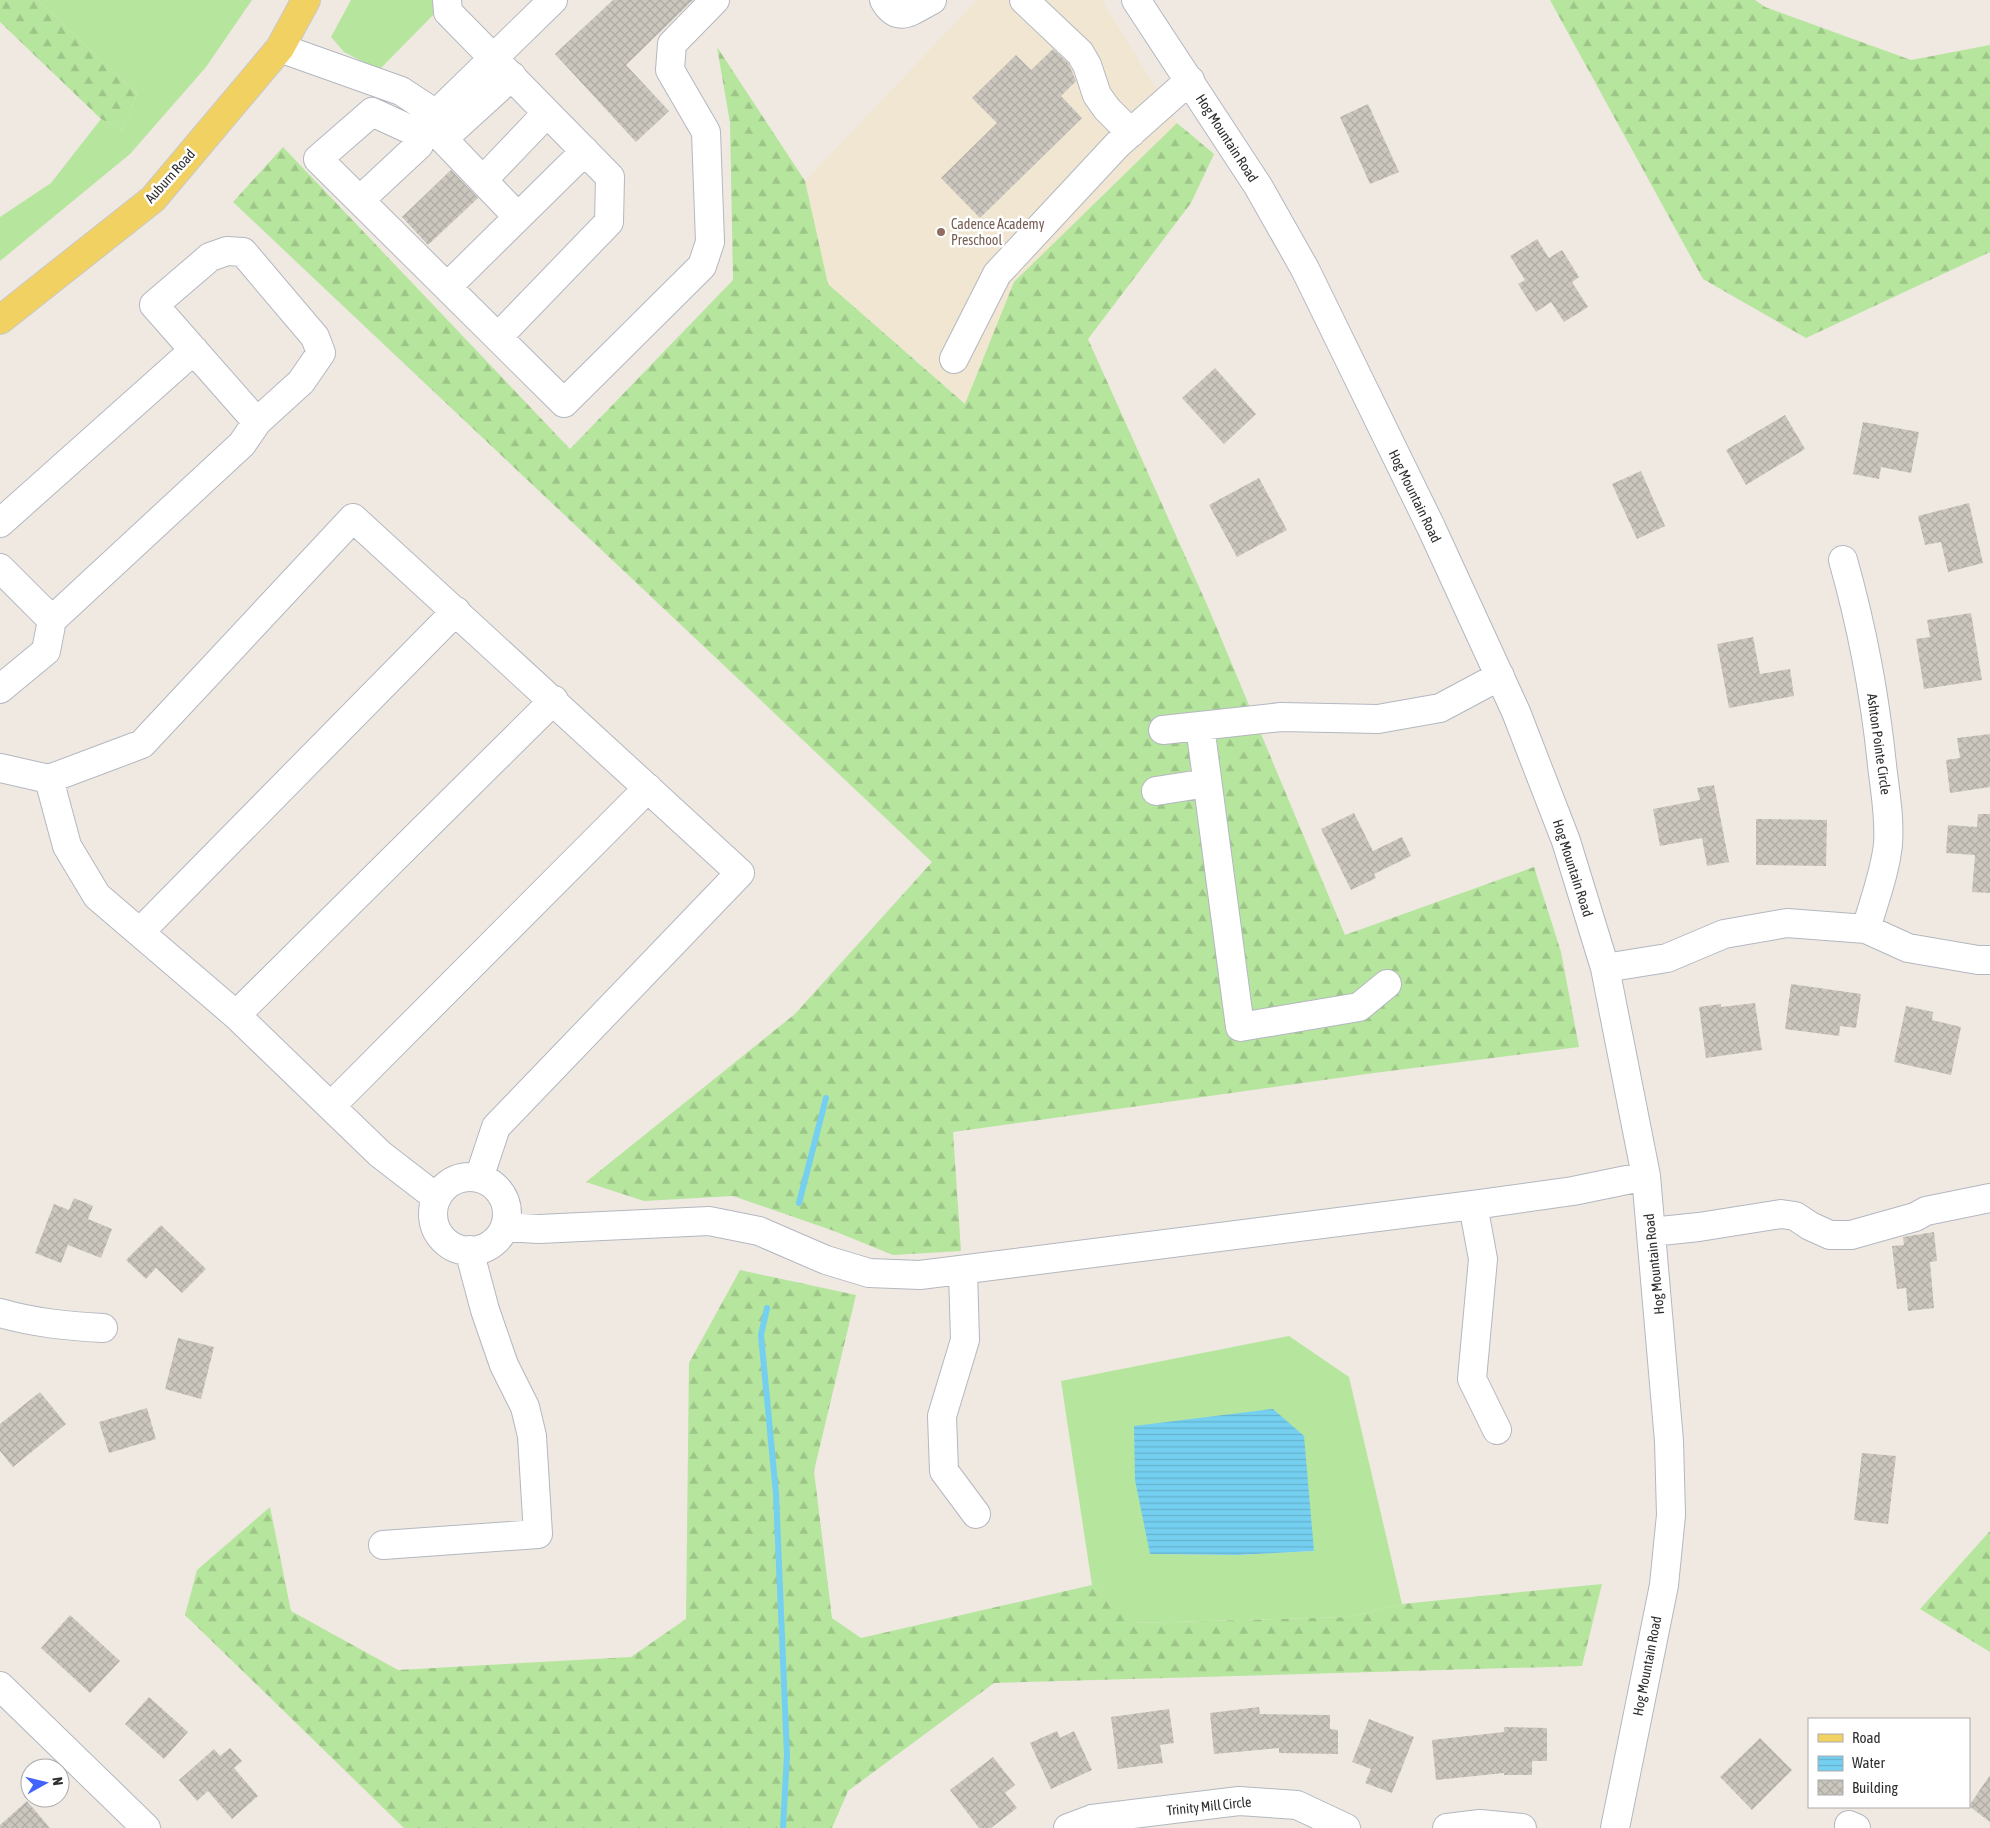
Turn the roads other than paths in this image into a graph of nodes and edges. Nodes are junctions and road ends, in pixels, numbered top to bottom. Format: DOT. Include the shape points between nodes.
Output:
graph roads {
  1 [pos="306,0"];
  2 [pos="448,0"];
  3 [pos="553,0"];
  4 [pos="715,0"];
  5 [pos="884,0"];
  6 [pos="932,0"];
  7 [pos="1024,0"];
  8 [pos="1136,0"];
  9 [pos="280,48"];
  10 [pos="503,67"];
  11 [pos="1190,80"];
  12 [pos="547,113"];
  13 [pos="432,128"];
  14 [pos="1131,133"];
  15 [pos="585,151"];
  16 [pos="483,180"];
  17 [pos="360,200"];
  18 [pos="518,217"];
  19 [pos="447,286"];
  20 [pos="0,320"];
  21 [pos="498,337"];
  22 [pos="194,350"];
  23 [pos="954,359"];
  24 [pos="257,422"];
  25 [pos="0,523"];
  26 [pos="1843,560"];
  27 [pos="0,568"];
  28 [pos="456,611"];
  29 [pos="52,620"];
  30 [pos="1500,676"];
  31 [pos="0,689"];
  32 [pos="554,700"];
  33 [pos="1200,726"];
  34 [pos="1163,730"];
  35 [pos="0,768"];
  36 [pos="49,779"];
  37 [pos="1208,783"];
  38 [pos="648,788"];
  39 [pos="1156,791"];
  40 [pos="1866,929"];
  41 [pos="140,932"];
  42 [pos="1990,960"];
  43 [pos="1605,968"];
  44 [pos="1388,984"];
  45 [pos="236,1014"];
  46 [pos="331,1106"];
  47 [pos="1646,1176"];
  48 [pos="479,1178"];
  49 [pos="437,1198"];
  50 [pos="1990,1198"];
  51 [pos="1473,1205"];
  52 [pos="505,1227"];
  53 [pos="1651,1232"];
  54 [pos="470,1250"];
  55 [pos="963,1271"];
  56 [pos="0,1314"];
  57 [pos="104,1328"];
  58 [pos="1497,1430"];
  59 [pos="976,1514"];
  60 [pos="383,1545"];
  61 [pos="0,1686"];
  62 [pos="146,1828"];
  63 [pos="1068,1828"];
  64 [pos="1346,1828"];
  65 [pos="1447,1828"];
  66 [pos="1522,1828"];
  67 [pos="1615,1828"];
  1 -- 9 [label="main road, Auburn Road"];
  2 -- 10 [label="street" via="448,12"];
  3 -- 10 [label="street"];
  4 -- 21 [label="street" via="672,44 670,70 706,132 710,242 702,266 564,403"];
  5 -- 6 [label="street" via="890,11 896,14 906,13"];
  7 -- 14 [label="street" via="1080,53 1097,95"];
  8 -- 11 [label="street, Hog Mountain Road"];
  9 -- 13 [label="street" via="401,91"];
  9 -- 20 [label="main road, Auburn Road" via="153,199"];
  10 -- 12 [label="street"];
  10 -- 13 [label="street"];
  11 -- 14 [label="street"];
  11 -- 30 [label="street, Hog Mountain Road" via="1258,186 1305,269"];
  12 -- 15 [label="street"];
  12 -- 16 [label="street"];
  13 -- 16 [label="street"];
  13 -- 17 [label="street" via="419,145"];
  13 -- 17 [label="street" via="372,112 318,158"];
  14 -- 23 [label="street" via="997,274"];
  15 -- 18 [label="street"];
  15 -- 21 [label="street" via="610,177 609,222"];
  16 -- 18 [label="street"];
  17 -- 19 [label="street"];
  18 -- 19 [label="street"];
  19 -- 21 [label="street"];
  22 -- 24 [label="street"];
  22 -- 24 [label="street" via="154,305 210,257 227,251 244,252 315,337 321,353 300,382"];
  22 -- 25 [label="street"];
  24 -- 29 [label="street" via="242,444"];
  26 -- 40 [label="street, Ashton Pointe Circle" via="1855,600 1878,724 1889,812 1883,872"];
  27 -- 29 [label="street"];
  28 -- 32 [label="street"];
  28 -- 36 [label="street" via="353,518 142,744"];
  28 -- 41 [label="street"];
  29 -- 31 [label="street" via="46,651"];
  30 -- 33 [label="street" via="1440,708 1378,719 1282,716"];
  30 -- 43 [label="street, Hog Mountain Road" via="1566,841"];
  32 -- 38 [label="street"];
  32 -- 45 [label="street"];
  33 -- 34 [label="street"];
  33 -- 37 [label="street"];
  35 -- 36 [label="street"];
  36 -- 41 [label="street" via="67,846 97,896"];
  37 -- 39 [label="street"];
  37 -- 44 [label="street" via="1240,1027 1360,1008"];
  38 -- 46 [label="street"];
  38 -- 48 [label="street" via="740,873 496,1127"];
  40 -- 42 [label="street" via="1908,948"];
  40 -- 43 [label="street" via="1786,923 1724,934 1667,958"];
  41 -- 45 [label="street"];
  43 -- 47 [label="street, Hog Mountain Road"];
  45 -- 46 [label="street"];
  46 -- 49 [label="street" via="380,1154"];
  47 -- 51 [label="street" via="1573,1191"];
  47 -- 53 [label="street, Hog Mountain Road"];
  48 -- 49 [label="street" via="460,1178 448,1184"];
  48 -- 52 [label="street" via="495,1185 502,1195 507,1206"];
  49 -- 54 [label="street" via="433,1216 436,1228 452,1246"];
  50 -- 53 [label="street" via="1926,1211 1851,1235 1830,1235 1795,1216 1781,1214"];
  51 -- 55 [label="street"];
  51 -- 58 [label="street" via="1484,1259 1472,1379"];
  52 -- 54 [label="street" via="497,1240 487,1247"];
  52 -- 55 [label="street" via="539,1229 709,1221 759,1231 826,1260 869,1273 920,1275"];
  53 -- 67 [label="street, Hog Mountain Road" via="1669,1441 1671,1515 1664,1585"];
  54 -- 60 [label="street" via="485,1310 504,1365 525,1407 532,1436 538,1534"];
  55 -- 59 [label="street" via="965,1340 942,1416 944,1471"];
  56 -- 57 [label="street" via="44,1323"];
  61 -- 62 [label="street"];
  63 -- 64 [label="street, Trinity Mill Circle" via="1092,1819 1240,1801 1298,1805"];
  65 -- 66 [label="street" via="1480,1824"];
}
